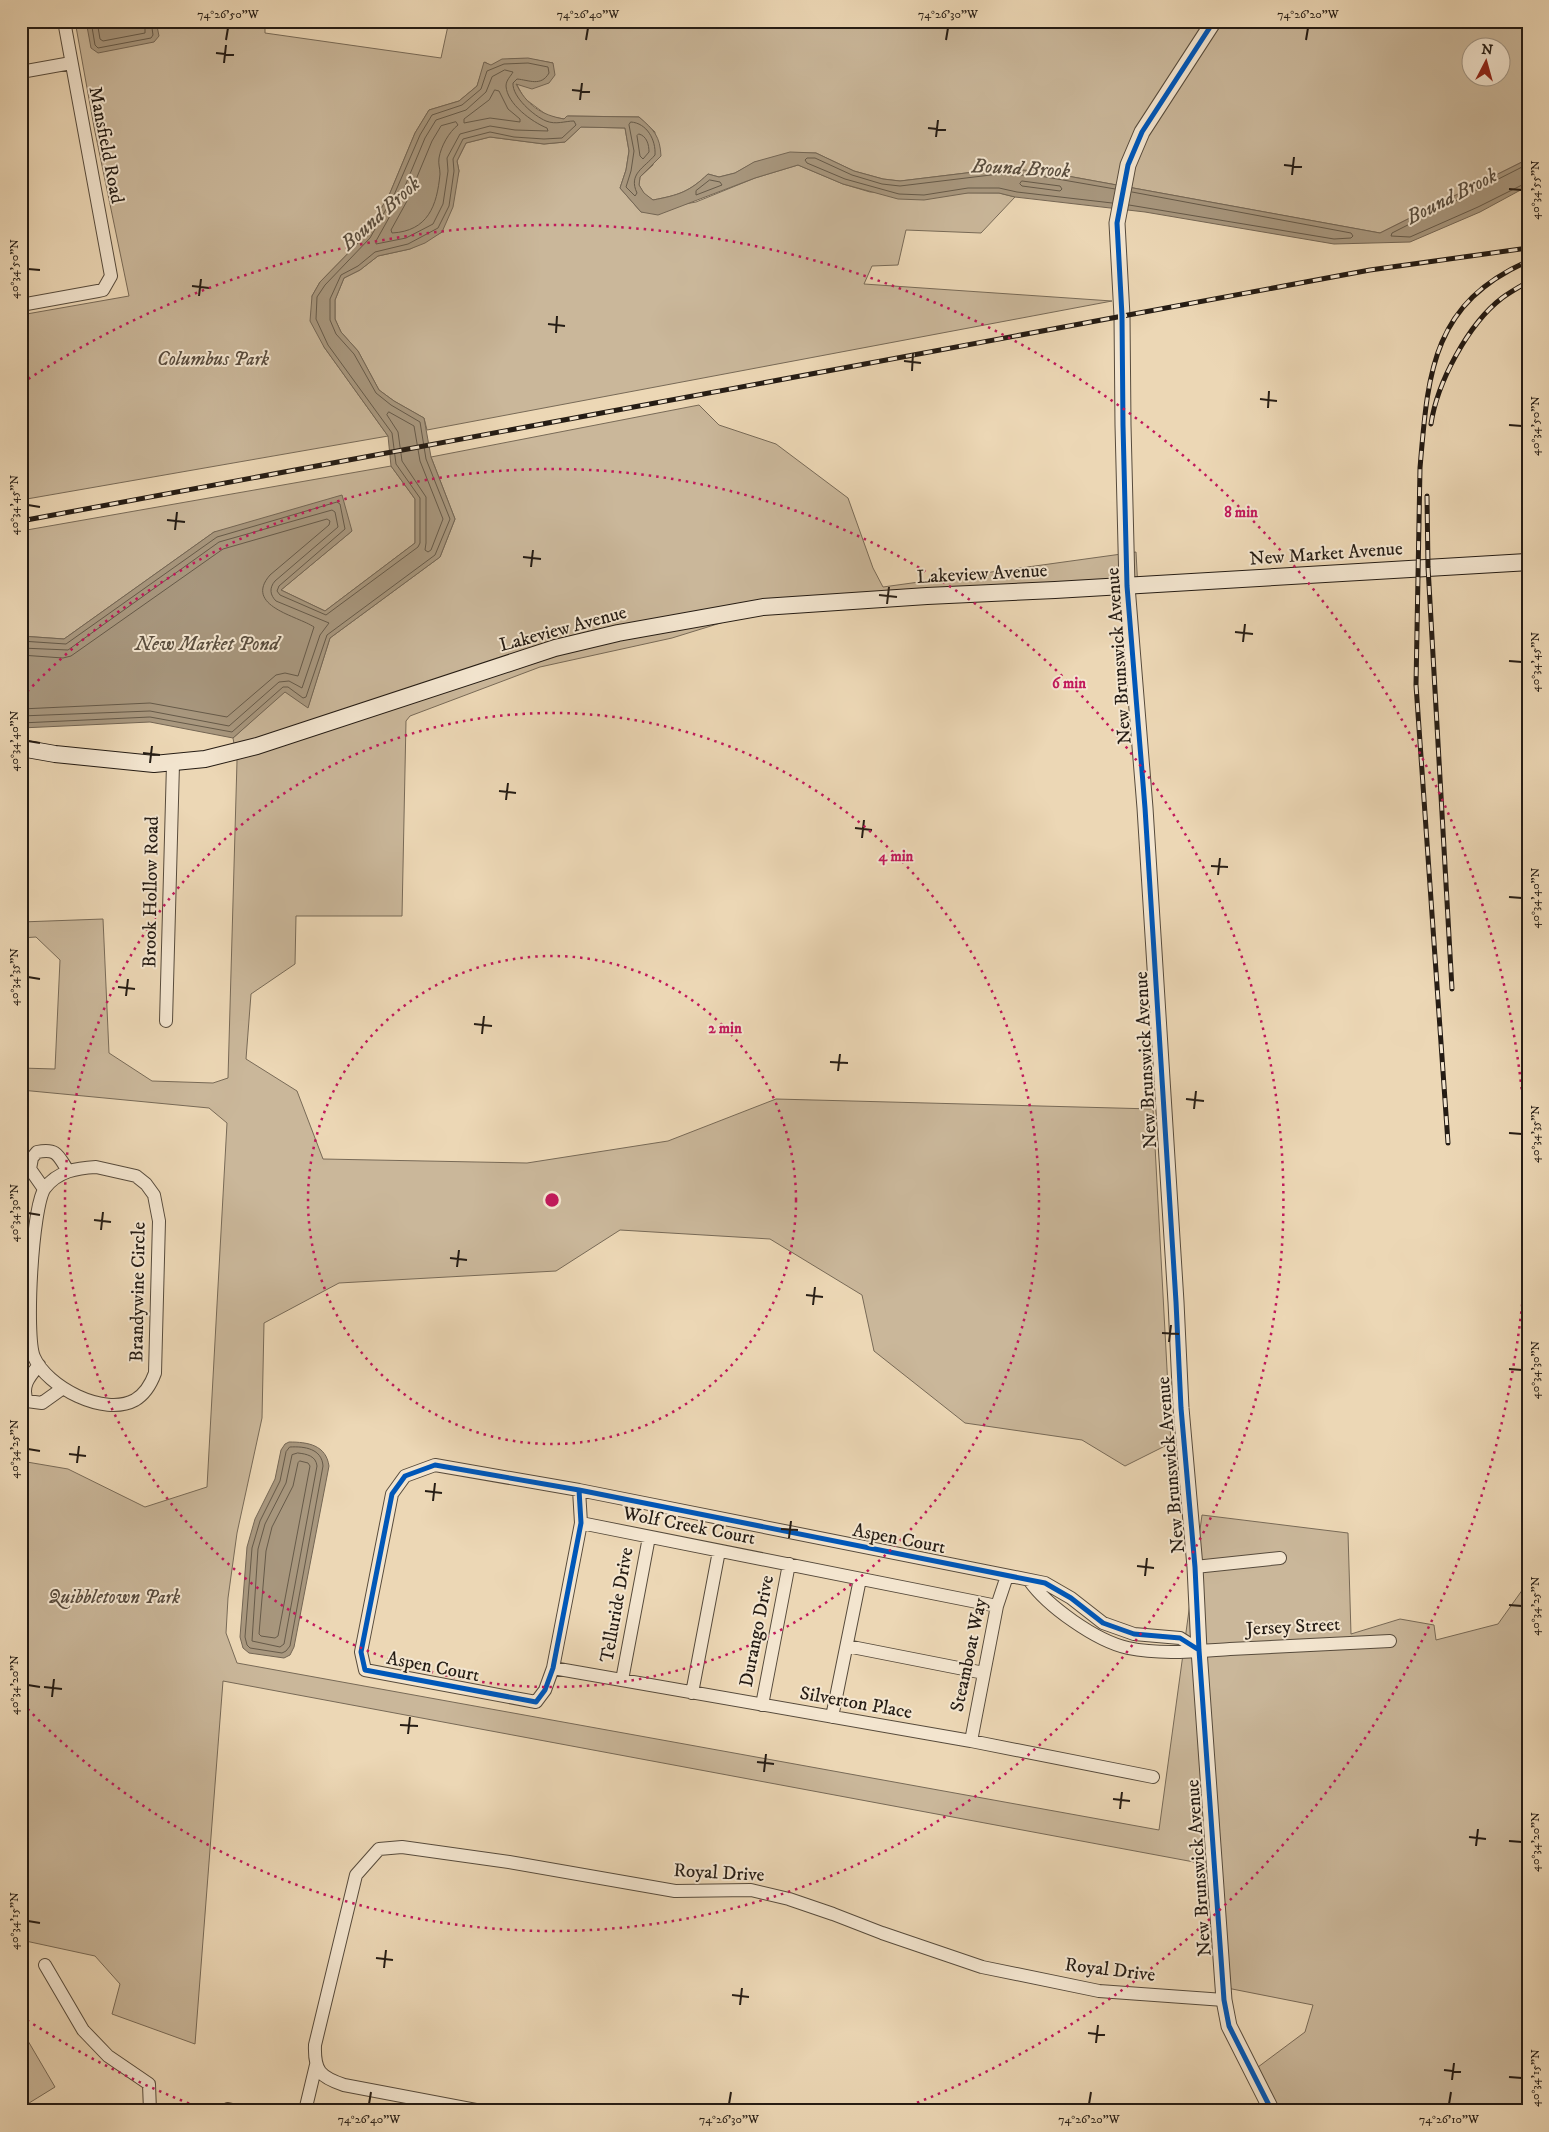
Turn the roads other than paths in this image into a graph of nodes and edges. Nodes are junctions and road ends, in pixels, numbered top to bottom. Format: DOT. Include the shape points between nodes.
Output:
graph roads {
  1 [pos="64,21"];
  2 [pos="1214,21"];
  3 [pos="71,63"];
  4 [pos="21,72"];
  5 [pos="21,305"];
  6 [pos="1528,562"];
  7 [pos="1128,586"];
  8 [pos="21,748"];
  9 [pos="173,764"];
  10 [pos="166,1021"];
  11 [pos="68,1171"];
  12 [pos="44,1189"];
  13 [pos="27,1239"];
  14 [pos="39,1365"];
  15 [pos="63,1388"];
  16 [pos="579,1490"];
  17 [pos="581,1523"];
  18 [pos="648,1537"];
  19 [pos="720,1551"];
  20 [pos="1280,1558"];
  21 [pos="789,1564"];
  22 [pos="1195,1568"];
  23 [pos="1007,1576"];
  24 [pos="860,1578"];
  25 [pos="997,1606"];
  26 [pos="1390,1641"];
  27 [pos="847,1646"];
  28 [pos="1198,1650"];
  29 [pos="553,1668"];
  30 [pos="984,1673"];
  31 [pos="622,1680"];
  32 [pos="692,1693"];
  33 [pos="762,1705"];
  34 [pos="832,1718"];
  35 [pos="970,1741"];
  36 [pos="1153,1777"];
  37 [pos="45,1966"];
  38 [pos="1224,2000"];
  39 [pos="316,2065"];
  40 [pos="150,2111"];
  41 [pos="306,2111"];
  42 [pos="481,2111"];
  43 [pos="1272,2111"];
  1 -- 3 [label="street, Mansfield Road"];
  2 -- 7 [label="street, New Brunswick Avenue" via="1142,132 1128,165 1117,223"];
  3 -- 4 [label="street"];
  3 -- 5 [label="street, Mansfield Road" via="111,276 103,290"];
  6 -- 7 [label="main road, New Market Avenue"];
  7 -- 9 [label="main road, Lakeview Avenue" via="763,607 690,619 555,648 257,746"];
  7 -- 22 [label="street, New Brunswick Avenue" via="1148,846 1181,1408"];
  8 -- 9 [label="main road, Lakeview Avenue" via="112,761"];
  9 -- 10 [label="street, Brook Hollow Road"];
  11 -- 12 [label="street, Brandywine Circle"];
  11 -- 12 [label="street" via="57,1153 49,1150 37,1152 30,1169"];
  11 -- 15 [label="street, Brandywine Circle" via="96,1167 138,1177 154,1195 159,1221 155,1373 151,1383 135,1400 117,1405 91,1401"];
  12 -- 13 [label="street, Brandywine Circle"];
  13 -- 14 [label="street, Brandywine Circle" via="31,1339"];
  14 -- 15 [label="street, Brandywine Circle"];
  14 -- 15 [label="street" via="28,1378 24,1392 28,1401 42,1404"];
  16 -- 17 [label="street, Aspen Court"];
  16 -- 23 [label="street, Aspen Court"];
  16 -- 29 [label="street, Aspen Court" via="435,1465 405,1476 392,1494 361,1652 365,1670 536,1702"];
  17 -- 18 [label="street, Wolf Creek Court"];
  17 -- 29 [label="street, Aspen Court"];
  18 -- 19 [label="street, Wolf Creek Court"];
  18 -- 31 [label="street, Telluride Drive"];
  19 -- 21 [label="street, Wolf Creek Court"];
  19 -- 32 [label="street"];
  20 -- 22 [label="street"];
  21 -- 24 [label="street, Wolf Creek Court"];
  21 -- 33 [label="street, Durango Drive"];
  22 -- 28 [label="street, New Brunswick Avenue"];
  23 -- 25 [label="street, Steamboat Way"];
  23 -- 28 [label="street, Aspen Court" via="1045,1583 1104,1623 1134,1634 1180,1638"];
  24 -- 25 [label="street, Wolf Creek Court"];
  24 -- 27 [label="street"];
  25 -- 30 [label="street, Steamboat Way"];
  26 -- 28 [label="street, Jersey Street"];
  27 -- 30 [label="street"];
  27 -- 34 [label="street"];
  28 -- 38 [label="street, New Brunswick Avenue"];
  29 -- 31 [label="street, Silverton Place"];
  30 -- 35 [label="street, Steamboat Way"];
  31 -- 32 [label="street, Silverton Place"];
  32 -- 33 [label="street, Silverton Place"];
  33 -- 34 [label="street, Silverton Place"];
  34 -- 35 [label="street, Silverton Place"];
  35 -- 36 [label="street, Silverton Place"];
  37 -- 40 [label="street" via="84,2030 108,2056 149,2084"];
  38 -- 39 [label="street, Royal Drive" via="1099,1991 982,1967 815,1908 750,1890 674,1891 402,1846 379,1848 356,1875 315,2045"];
  38 -- 43 [label="street, New Brunswick Avenue" via="1229,2026"];
  39 -- 41 [label="street, Royal Drive"];
  39 -- 42 [label="street" via="328,2080 344,2086"];
}
